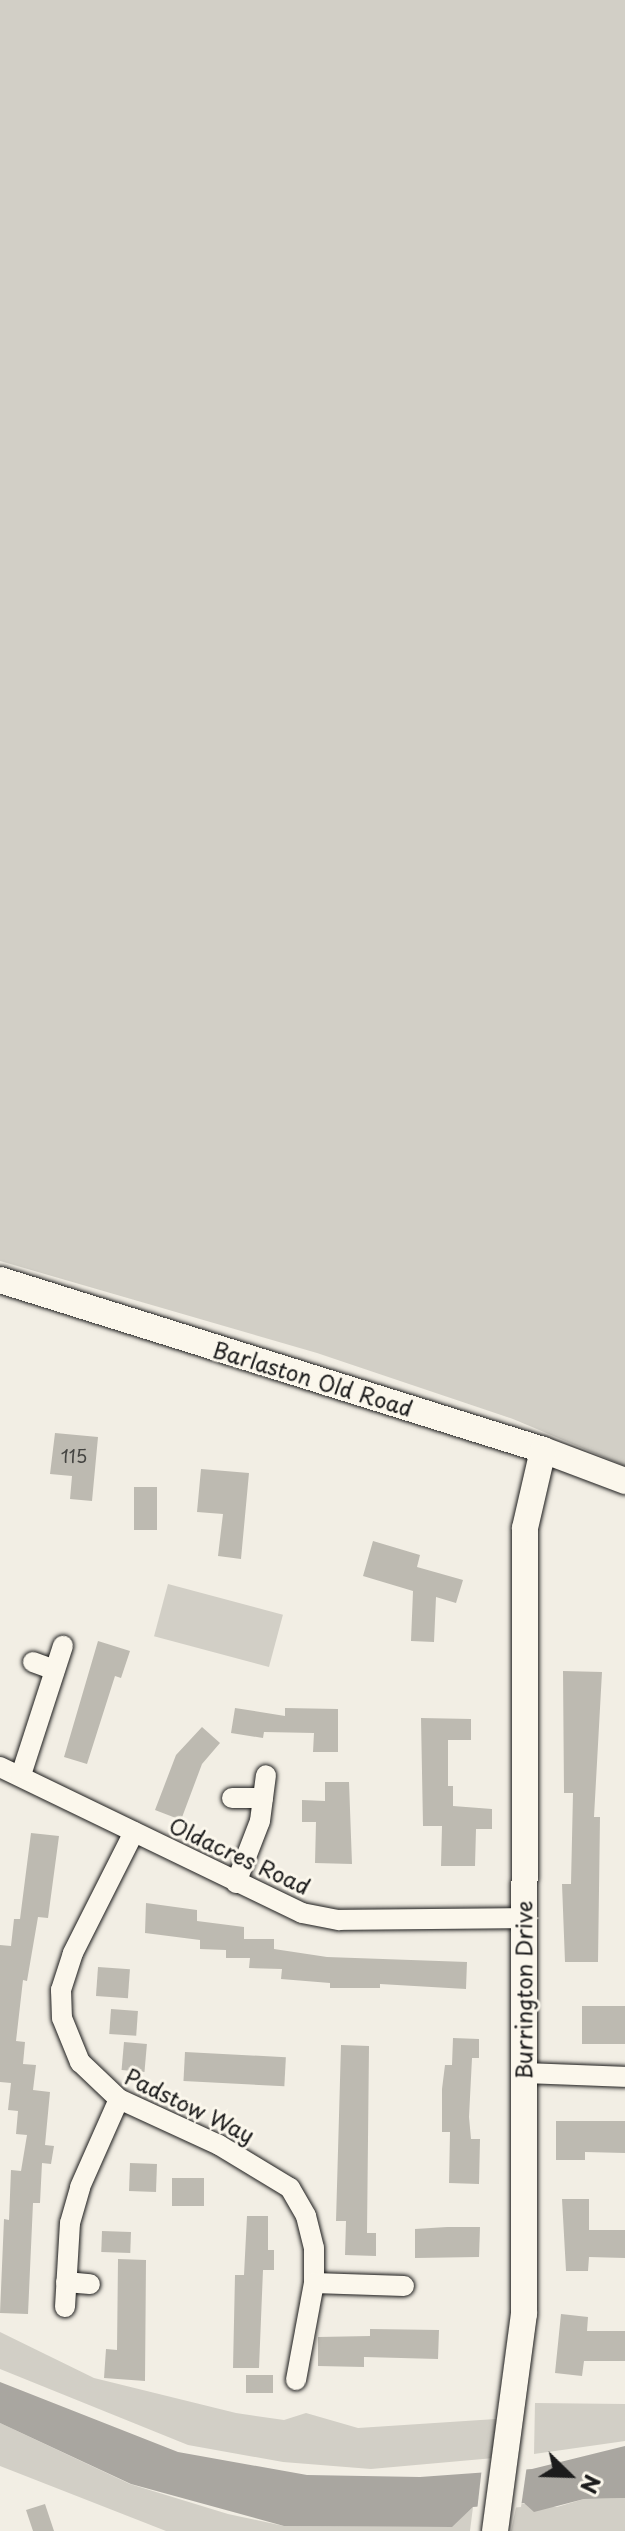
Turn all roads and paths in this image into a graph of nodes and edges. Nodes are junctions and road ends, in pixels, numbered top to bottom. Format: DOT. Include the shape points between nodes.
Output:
graph roads {
  1 [pos="0,1280"];
  2 [pos="543,1450"];
  3 [pos="625,1481"];
  4 [pos="63,1646"];
  5 [pos="33,1662"];
  6 [pos="55,1670"];
  7 [pos="0,1767"];
  8 [pos="21,1775"];
  9 [pos="266,1775"];
  10 [pos="232,1798"];
  11 [pos="263,1798"];
  12 [pos="134,1832"];
  13 [pos="236,1883"];
  14 [pos="524,1918"];
  15 [pos="522,2073"];
  16 [pos="625,2077"];
  17 [pos="119,2099"];
  18 [pos="66,2282"];
  19 [pos="314,2283"];
  20 [pos="90,2284"];
  21 [pos="404,2286"];
  22 [pos="65,2307"];
  23 [pos="296,2380"];
  24 [pos="496,2524"];
  1 -- 2 [label="street, Barlaston Old Road"];
  2 -- 3 [label="street, Barlaston Old Road"];
  2 -- 14 [label="street, Burrington Drive" via="525,1528"];
  4 -- 6 [label="street"];
  5 -- 6 [label="street"];
  6 -- 8 [label="street"];
  7 -- 8 [label="street, Oldacres Road"];
  8 -- 12 [label="street, Oldacres Road"];
  9 -- 11 [label="street"];
  10 -- 11 [label="street"];
  11 -- 13 [label="street"];
  12 -- 13 [label="street, Oldacres Road"];
  12 -- 17 [label="street, Padstow Way" via="73,1953 61,1990 62,2018 80,2062"];
  13 -- 14 [label="street, Oldacres Road" via="302,1913 339,1920"];
  14 -- 15 [label="street, Burrington Drive"];
  15 -- 16 [label="street"];
  15 -- 24 [label="street, Burrington Drive" via="524,2314"];
  17 -- 18 [label="street" via="80,2187 70,2223"];
  17 -- 19 [label="street, Padstow Way" via="219,2145 290,2188 306,2216 314,2248"];
  18 -- 20 [label="street"];
  18 -- 22 [label="street"];
  19 -- 21 [label="street"];
  19 -- 23 [label="street, Padstow Way"];
}
